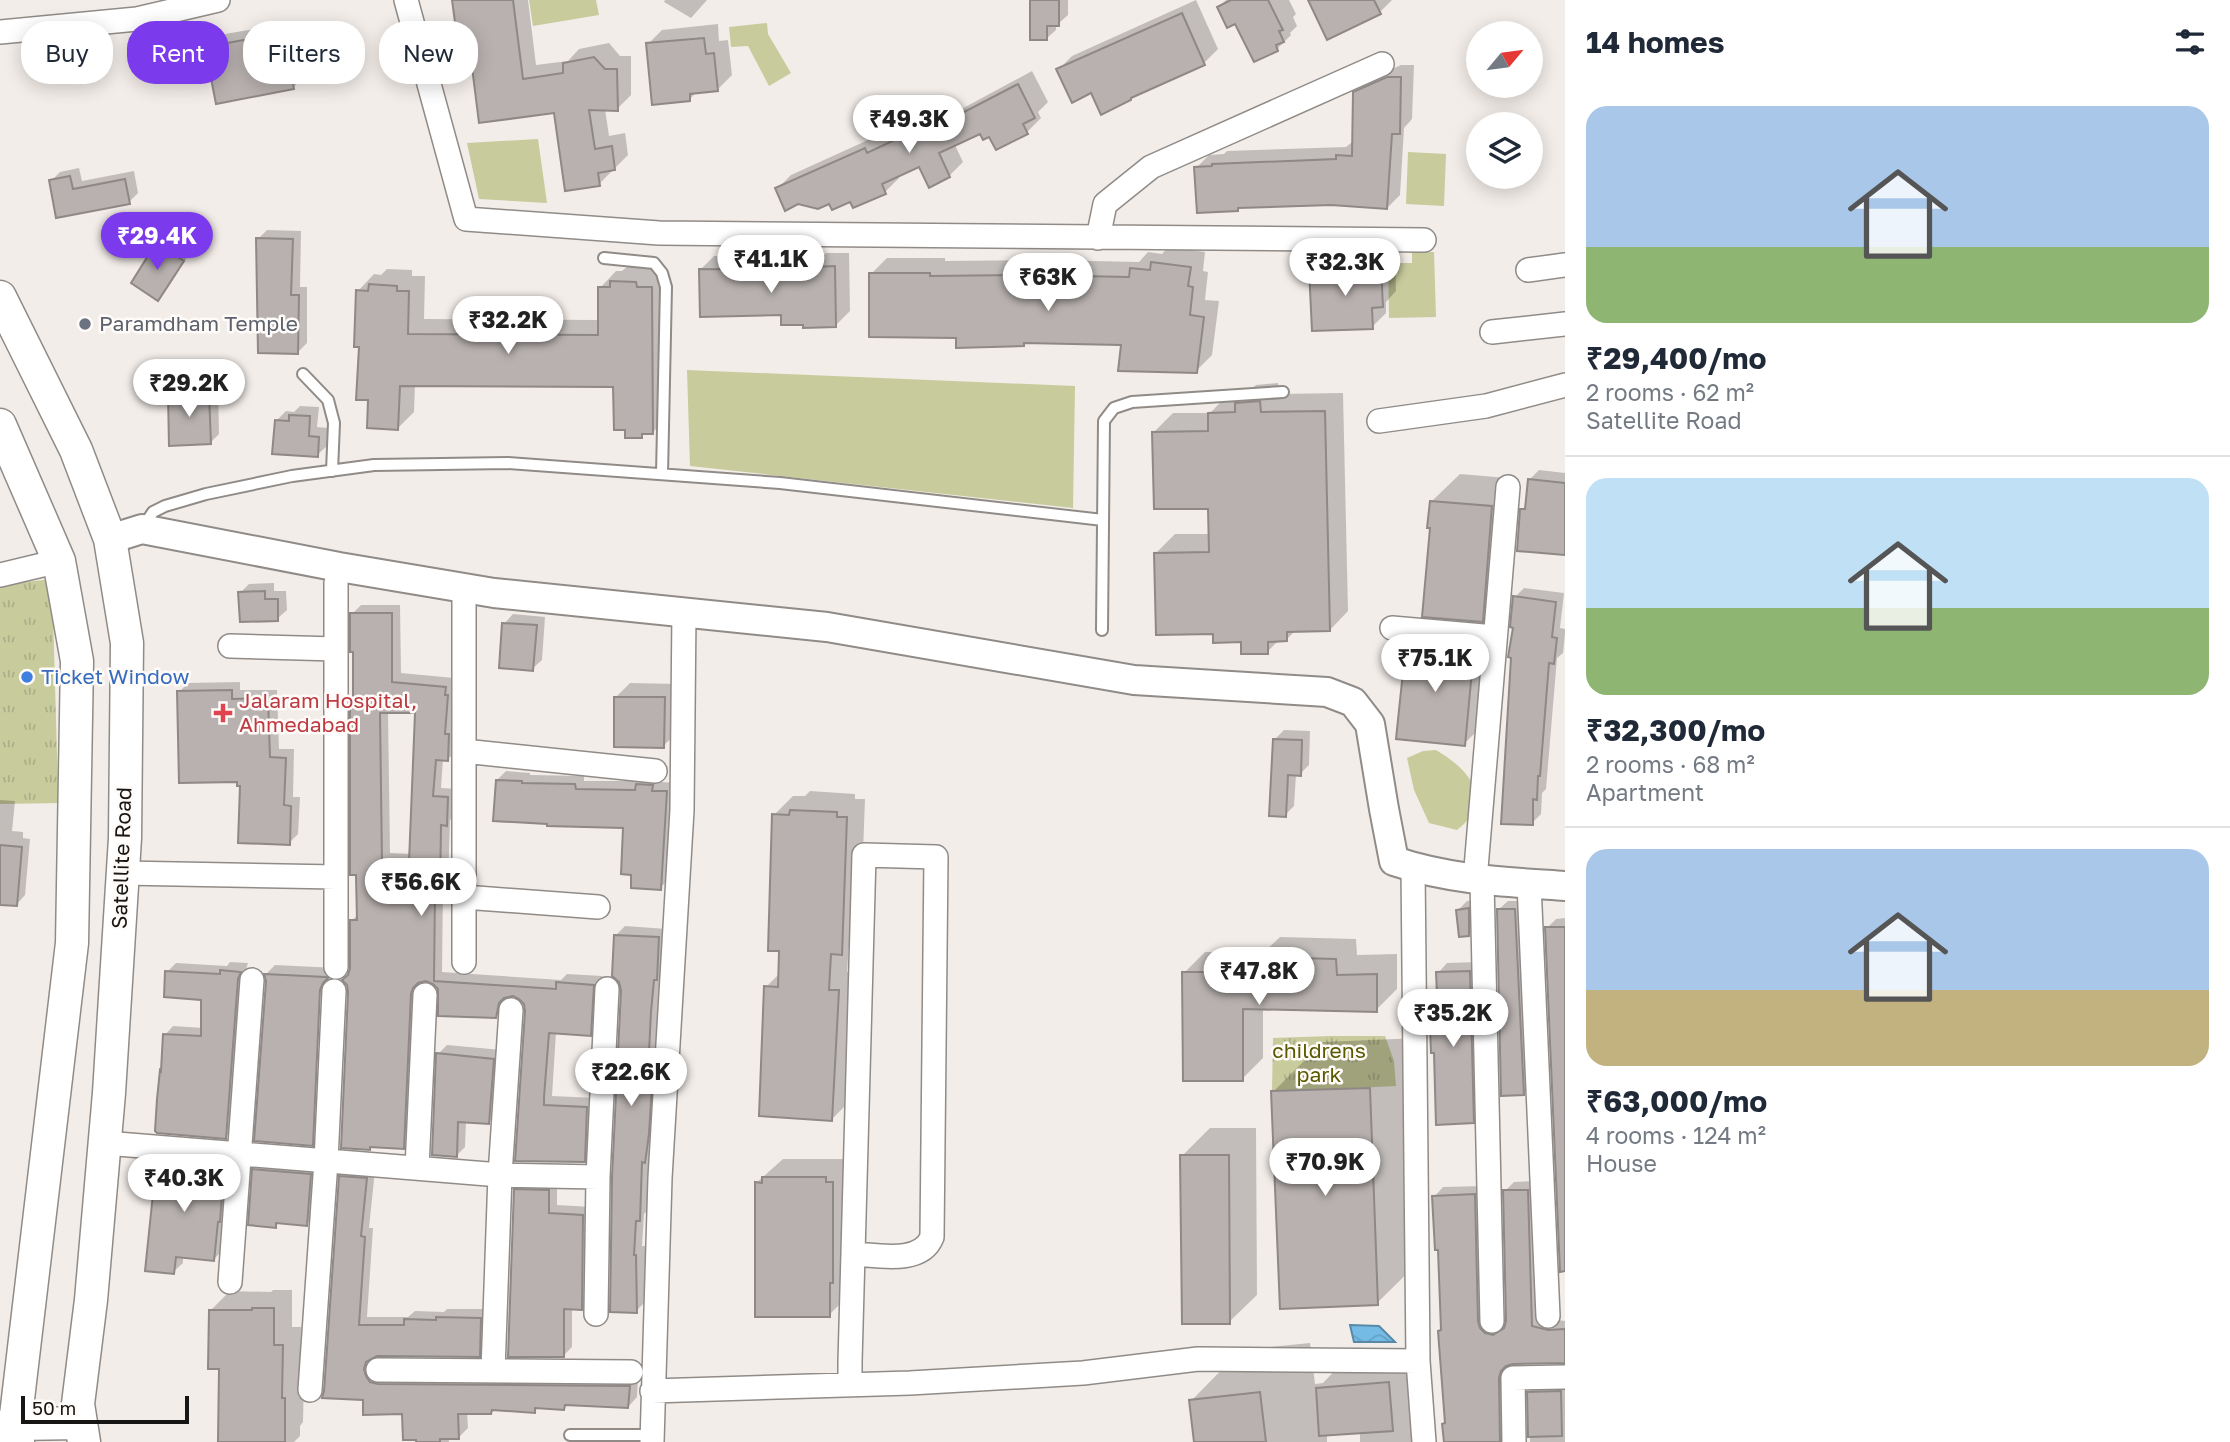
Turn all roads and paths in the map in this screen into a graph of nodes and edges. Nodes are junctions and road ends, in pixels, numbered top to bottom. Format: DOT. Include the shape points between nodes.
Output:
graph roads {
  1 [pos="218,0"];
  2 [pos="406,0"];
  3 [pos="0,32"];
  4 [pos="1381,64"];
  5 [pos="1098,237"];
  6 [pos="1424,240"];
  7 [pos="604,258"];
  8 [pos="1565,265"];
  9 [pos="1528,270"];
  10 [pos="0,297"];
  11 [pos="1565,324"];
  12 [pos="1492,332"];
  13 [pos="303,374"];
  14 [pos="1565,385"];
  15 [pos="1283,392"];
  16 [pos="1379,421"];
  17 [pos="0,425"];
  18 [pos="332,471"];
  19 [pos="662,474"];
  20 [pos="1508,486"];
  21 [pos="1103,520"];
  22 [pos="142,529"];
  23 [pos="110,539"];
  24 [pos="59,561"];
  25 [pos="0,575"];
  26 [pos="336,583"];
  27 [pos="464,588"];
  28 [pos="684,612"];
  29 [pos="1392,628"];
  30 [pos="1102,629"];
  31 [pos="1495,636"];
  32 [pos="230,646"];
  33 [pos="336,649"];
  34 [pos="464,751"];
  35 [pos="655,771"];
  36 [pos="1413,867"];
  37 [pos="123,873"];
  38 [pos="336,877"];
  39 [pos="1479,880"];
  40 [pos="1564,882"];
  41 [pos="1529,884"];
  42 [pos="464,897"];
  43 [pos="598,906"];
  44 [pos="464,962"];
  45 [pos="336,967"];
  46 [pos="252,980"];
  47 [pos="607,989"];
  48 [pos="334,991"];
  49 [pos="425,995"];
  50 [pos="512,1010"];
  51 [pos="105,1143"];
  52 [pos="239,1153"];
  53 [pos="326,1161"];
  54 [pos="417,1168"];
  55 [pos="500,1175"];
  56 [pos="598,1177"];
  57 [pos="853,1254"];
  58 [pos="230,1282"];
  59 [pos="596,1314"];
  60 [pos="1548,1317"];
  61 [pos="1492,1321"];
  62 [pos="1418,1360"];
  63 [pos="378,1370"];
  64 [pos="493,1371"];
  65 [pos="631,1372"];
  66 [pos="1565,1377"];
  67 [pos="850,1385"];
  68 [pos="310,1390"];
  69 [pos="652,1391"];
  70 [pos="10,1421"];
  71 [pos="81,1423"];
  72 [pos="569,1435"];
  73 [pos="652,1439"];
  74 [pos="1424,1442"];
  75 [pos="1514,1442"];
  1 -- 3 [label="street" via="137,19"];
  2 -- 5 [label="street" via="466,219 659,233"];
  4 -- 5 [label="street" via="1151,167 1105,204"];
  5 -- 6 [label="street"];
  7 -- 19 [label="lane" via="654,263 666,287"];
  8 -- 9 [label="street"];
  10 -- 23 [label="main road, Satellite Road" via="76,450"];
  11 -- 12 [label="street"];
  13 -- 18 [label="lane" via="328,400 334,423"];
  14 -- 16 [label="street" via="1486,407"];
  15 -- 21 [label="lane" via="1132,402 1114,408 1104,421"];
  17 -- 24 [label="main road"];
  18 -- 19 [label="lane" via="374,465 508,463"];
  18 -- 22 [label="lane" via="165,506 153,512"];
  19 -- 21 [label="lane"];
  20 -- 31 [label="street"];
  21 -- 30 [label="lane"];
  22 -- 23 [label="street"];
  22 -- 27 [label="street"];
  23 -- 37 [label="main road, Satellite Road" via="127,643"];
  24 -- 25 [label="street"];
  24 -- 70 [label="main road" via="77,661 72,943"];
  26 -- 33 [label="street"];
  27 -- 28 [label="street"];
  27 -- 34 [label="street"];
  28 -- 36 [label="street" via="827,627 1133,680 1327,692 1353,702 1370,724 1394,861"];
  28 -- 69 [label="street" via="682,810"];
  29 -- 31 [label="street"];
  31 -- 39 [label="street"];
  32 -- 33 [label="street"];
  33 -- 38 [label="street"];
  34 -- 35 [label="street"];
  34 -- 42 [label="street"];
  36 -- 39 [label="street"];
  36 -- 62 [label="street"];
  37 -- 38 [label="street"];
  37 -- 51 [label="main road, Satellite Road"];
  38 -- 45 [label="street"];
  39 -- 41 [label="street"];
  39 -- 61 [label="street"];
  40 -- 41 [label="street"];
  41 -- 60 [label="street"];
  42 -- 43 [label="street"];
  42 -- 44 [label="street"];
  46 -- 52 [label="street"];
  47 -- 56 [label="street"];
  48 -- 53 [label="street"];
  49 -- 54 [label="street"];
  50 -- 55 [label="street"];
  51 -- 52 [label="street"];
  51 -- 71 [label="main road, Satellite Road"];
  52 -- 53 [label="street"];
  52 -- 58 [label="street"];
  53 -- 54 [label="street"];
  53 -- 68 [label="street"];
  54 -- 55 [label="street"];
  55 -- 56 [label="street"];
  55 -- 64 [label="street"];
  56 -- 59 [label="street"];
  57 -- 57 [label="street" via="864,855 936,857 932,1237 922,1251 907,1255"];
  57 -- 67 [label="street"];
  62 -- 67 [label="street" via="1198,1359 1083,1373"];
  62 -- 74 [label="street"];
  63 -- 64 [label="street"];
  64 -- 65 [label="street"];
  66 -- 75 [label="street" via="1513,1378"];
  67 -- 69 [label="street"];
  69 -- 73 [label="street"];
  70 -- 71 [label="main road"];
  72 -- 73 [label="lane"];
}
